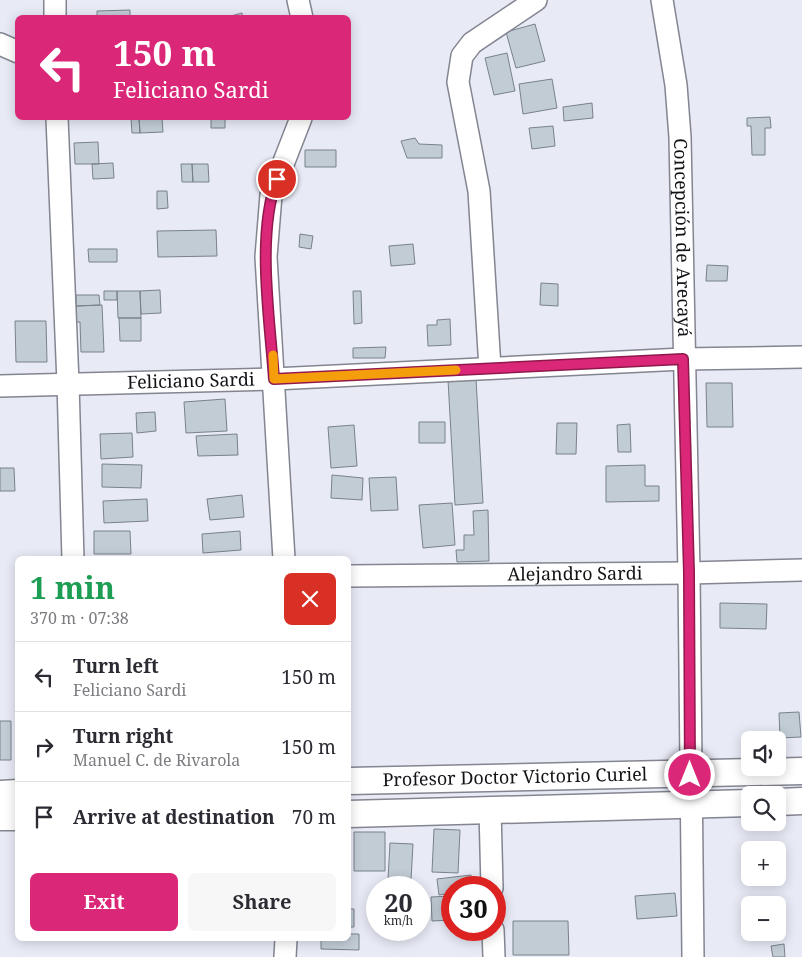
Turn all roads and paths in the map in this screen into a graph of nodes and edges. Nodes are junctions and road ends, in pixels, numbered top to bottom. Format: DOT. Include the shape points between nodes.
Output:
graph roads {
  1 [pos="55,0"];
  2 [pos="298,0"];
  3 [pos="536,0"];
  4 [pos="662,0"];
  5 [pos="55,15"];
  6 [pos="301,15"];
  7 [pos="0,44"];
  8 [pos="15,51"];
  9 [pos="58,120"];
  10 [pos="300,120"];
  11 [pos="802,357"];
  12 [pos="683,359"];
  13 [pos="490,368"];
  14 [pos="274,379"];
  15 [pos="68,383"];
  16 [pos="0,386"];
  17 [pos="72,556"];
  18 [pos="284,556"];
  19 [pos="802,570"];
  20 [pos="689,573"];
  21 [pos="351,576"];
  22 [pos="802,771"];
  23 [pos="690,775"];
  24 [pos="351,780"];
  25 [pos="15,793"];
  26 [pos="0,794"];
  27 [pos="802,801"];
  28 [pos="786,802"];
  29 [pos="741,803"];
  30 [pos="690,805"];
  31 [pos="490,809"];
  32 [pos="351,814"];
  33 [pos="0,817"];
  34 [pos="15,817"];
  35 [pos="492,876"];
  36 [pos="286,941"];
  37 [pos="493,941"];
  38 [pos="286,957"];
  39 [pos="494,957"];
  40 [pos="693,957"];
  1 -- 5 [label="street"];
  2 -- 6 [label="street"];
  3 -- 13 [label="street" via="472,44 462,56 458,82 479,191"];
  4 -- 12 [label="street, Concepción de Arecayá" via="676,85 680,137"];
  7 -- 8 [label="street"];
  9 -- 15 [label="street"];
  10 -- 14 [label="street" via="271,195 266,257"];
  11 -- 12 [label="street, Feliciano Sardi"];
  12 -- 13 [label="street, Feliciano Sardi"];
  12 -- 20 [label="street, Concepción de Arecayá"];
  13 -- 14 [label="street, Feliciano Sardi"];
  14 -- 15 [label="street, Feliciano Sardi"];
  14 -- 18 [label="street"];
  15 -- 16 [label="street, Feliciano Sardi"];
  15 -- 17 [label="street"];
  19 -- 20 [label="street, Alejandro Sardi"];
  20 -- 21 [label="street, Alejandro Sardi"];
  20 -- 23 [label="street, Concepción de Arecayá"];
  22 -- 23 [label="main road, Profesor Doctor Victorio Curiel"];
  23 -- 24 [label="main road, Profesor Doctor Victorio Curiel"];
  23 -- 30 [label="street, Concepción de Arecayá"];
  25 -- 26 [label="main road"];
  27 -- 28 [label="main road"];
  29 -- 30 [label="main road, Profesor Doctor Victorio Curiel"];
  30 -- 31 [label="main road, Profesor Doctor Victorio Curiel"];
  30 -- 40 [label="street, Concepción de Arecayá"];
  31 -- 32 [label="main road, Profesor Doctor Victorio Curiel"];
  31 -- 35 [label="street"];
  33 -- 34 [label="main road"];
  36 -- 38 [label="street"];
  37 -- 39 [label="street"];
}
